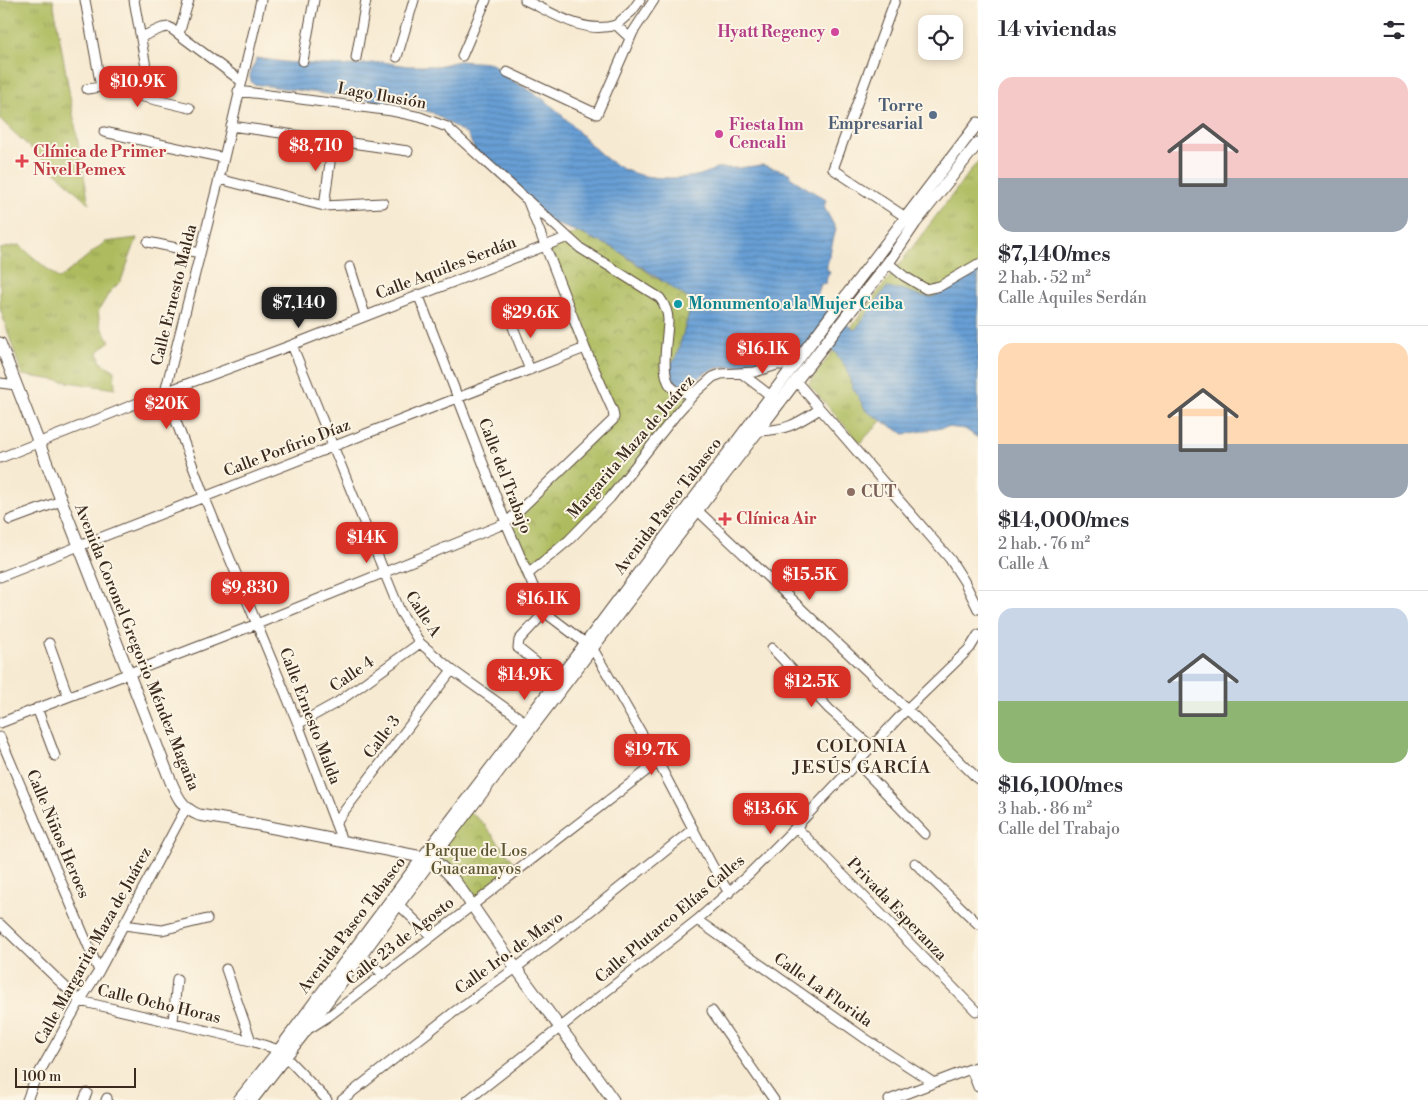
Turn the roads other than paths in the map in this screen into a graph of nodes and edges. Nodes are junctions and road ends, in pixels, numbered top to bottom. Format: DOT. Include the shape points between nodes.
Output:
graph roads {
  1 [pos="85,0"];
  2 [pos="134,0"];
  3 [pos="188,0"];
  4 [pos="261,0"];
  5 [pos="314,0"];
  6 [pos="366,0"];
  7 [pos="414,0"];
  8 [pos="486,0"];
  9 [pos="525,0"];
  10 [pos="640,0"];
  11 [pos="654,0"];
  12 [pos="894,0"];
  13 [pos="616,25"];
  14 [pos="179,34"];
  15 [pos="141,37"];
  16 [pos="630,38"];
  17 [pos="462,56"];
  18 [pos="397,57"];
  19 [pos="356,58"];
  20 [pos="302,61"];
  21 [pos="507,72"];
  22 [pos="241,81"];
  23 [pos="101,87"];
  24 [pos="87,89"];
  25 [pos="238,91"];
  26 [pos="134,95"];
  27 [pos="190,108"];
  28 [pos="978,123"];
  29 [pos="231,126"];
  30 [pos="104,132"];
  31 [pos="333,141"];
  32 [pos="978,143"];
  33 [pos="408,151"];
  34 [pos="224,158"];
  35 [pos="219,178"];
  36 [pos="527,199"];
  37 [pos="383,203"];
  38 [pos="324,206"];
  39 [pos="911,220"];
  40 [pos="568,237"];
  41 [pos="148,242"];
  42 [pos="544,245"];
  43 [pos="200,253"];
  44 [pos="888,262"];
  45 [pos="978,264"];
  46 [pos="350,268"];
  47 [pos="418,294"];
  48 [pos="365,316"];
  49 [pos="509,317"];
  50 [pos="0,343"];
  51 [pos="292,345"];
  52 [pos="585,348"];
  53 [pos="792,367"];
  54 [pos="530,370"];
  55 [pos="740,373"];
  56 [pos="796,381"];
  57 [pos="0,383"];
  58 [pos="16,385"];
  59 [pos="697,391"];
  60 [pos="165,392"];
  61 [pos="771,396"];
  62 [pos="459,398"];
  63 [pos="820,409"];
  64 [pos="758,431"];
  65 [pos="38,443"];
  66 [pos="332,446"];
  67 [pos="0,458"];
  68 [pos="204,496"];
  69 [pos="61,501"];
  70 [pos="697,510"];
  71 [pos="10,520"];
  72 [pos="506,522"];
  73 [pos="78,546"];
  74 [pos="384,574"];
  75 [pos="528,574"];
  76 [pos="0,577"];
  77 [pos="978,609"];
  78 [pos="546,612"];
  79 [pos="257,624"];
  80 [pos="978,635"];
  81 [pos="49,642"];
  82 [pos="420,643"];
  83 [pos="590,646"];
  84 [pos="772,648"];
  85 [pos="452,670"];
  86 [pos="129,673"];
  87 [pos="558,680"];
  88 [pos="68,696"];
  89 [pos="37,708"];
  90 [pos="907,709"];
  91 [pos="525,722"];
  92 [pos="0,723"];
  93 [pos="298,724"];
  94 [pos="0,737"];
  95 [pos="872,747"];
  96 [pos="55,756"];
  97 [pos="658,762"];
  98 [pos="857,763"];
  99 [pos="978,779"];
  100 [pos="186,808"];
  101 [pos="335,823"];
  102 [pos="796,827"];
  103 [pos="693,829"];
  104 [pos="925,834"];
  105 [pos="342,840"];
  106 [pos="427,858"];
  107 [pos="915,863"];
  108 [pos="729,893"];
  109 [pos="398,904"];
  110 [pos="471,904"];
  111 [pos="207,919"];
  112 [pos="697,920"];
  113 [pos="0,924"];
  114 [pos="978,924"];
  115 [pos="124,925"];
  116 [pos="431,936"];
  117 [pos="361,955"];
  118 [pos="516,968"];
  119 [pos="226,969"];
  120 [pos="99,971"];
  121 [pos="382,974"];
  122 [pos="177,979"];
  123 [pos="327,1000"];
  124 [pos="80,1001"];
  125 [pos="712,1011"];
  126 [pos="976,1011"];
  127 [pos="329,1016"];
  128 [pos="173,1022"];
  129 [pos="560,1027"];
  130 [pos="304,1033"];
  131 [pos="252,1041"];
  132 [pos="282,1053"];
  133 [pos="974,1068"];
  134 [pos="934,1083"];
  135 [pos="978,1087"];
  136 [pos="30,1099"];
  137 [pos="894,1099"];
  138 [pos="239,1100"];
  139 [pos="252,1100"];
  140 [pos="327,1100"];
  141 [pos="342,1100"];
  142 [pos="468,1100"];
  143 [pos="613,1100"];
  144 [pos="774,1100"];
  1 -- 23 [label="street"];
  2 -- 15 [label="street"];
  3 -- 14 [label="street"];
  4 -- 22 [label="street, Calle Ernesto Malda"];
  5 -- 20 [label="street"];
  6 -- 19 [label="street"];
  7 -- 18 [label="street"];
  8 -- 17 [label="street"];
  9 -- 13 [label="street" via="585,27"];
  10 -- 13 [label="street"];
  11 -- 16 [label="street"];
  12 -- 39 [label="street" via="833,169"];
  13 -- 16 [label="street"];
  14 -- 15 [label="street" via="166,27"];
  14 -- 22 [label="street"];
  15 -- 26 [label="street" via="149,86 146,93"];
  16 -- 21 [label="street" via="597,114"];
  22 -- 25 [label="street, Calle Ernesto Malda"];
  23 -- 24 [label="street"];
  23 -- 26 [label="street"];
  25 -- 29 [label="street, Calle Ernesto Malda"];
  25 -- 36 [label="street, Lago Ilusión" via="392,111 434,121 454,132"];
  26 -- 27 [label="street"];
  28 -- 39 [label="main road, Avenida Paseo Tabasco"];
  29 -- 31 [label="street"];
  29 -- 34 [label="street, Calle Ernesto Malda"];
  30 -- 34 [label="street"];
  31 -- 33 [label="street"];
  31 -- 38 [label="street"];
  32 -- 39 [label="main road, Avenida Paseo Tabasco"];
  34 -- 35 [label="street, Calle Ernesto Malda"];
  35 -- 38 [label="street"];
  35 -- 43 [label="street, Calle Ernesto Malda"];
  36 -- 40 [label="street, Lago Ilusión"];
  36 -- 42 [label="street"];
  37 -- 38 [label="street"];
  39 -- 44 [label="main road, Avenida Paseo Tabasco"];
  39 -- 53 [label="main road, Avenida Paseo Tabasco"];
  40 -- 42 [label="street, Calle Aquiles Serdán"];
  40 -- 59 [label="street, Lago Ilusión" via="592,256 660,298 666,307 668,320 666,378 675,389"];
  41 -- 43 [label="street"];
  42 -- 47 [label="street, Calle Aquiles Serdán"];
  42 -- 52 [label="street"];
  43 -- 60 [label="street, Calle Ernesto Malda"];
  44 -- 45 [label="street" via="926,289 940,286"];
  44 -- 56 [label="main road, Avenida Paseo Tabasco"];
  46 -- 48 [label="street"];
  47 -- 48 [label="street, Calle Aquiles Serdán"];
  47 -- 62 [label="street, Calle del Trabajo"];
  48 -- 51 [label="street, Calle Aquiles Serdán"];
  49 -- 54 [label="street"];
  50 -- 58 [label="main road, Avenida Coronel Gregorio Méndez Magaña"];
  51 -- 60 [label="street, Calle Aquiles Serdán"];
  51 -- 66 [label="street, Calle A"];
  52 -- 54 [label="street, Calle Porfirio Díaz"];
  52 -- 72 [label="street" via="614,418"];
  53 -- 55 [label="street, Margarita Maza de Juárez" via="785,365"];
  53 -- 61 [label="main road, Avenida Paseo Tabasco"];
  54 -- 62 [label="street, Calle Porfirio Díaz"];
  55 -- 59 [label="street, Margarita Maza de Juárez" via="717,375"];
  55 -- 61 [label="street"];
  56 -- 63 [label="street"];
  56 -- 64 [label="main road, Avenida Paseo Tabasco"];
  57 -- 58 [label="street"];
  58 -- 65 [label="main road, Avenida Coronel Gregorio Méndez Magaña"];
  59 -- 75 [label="street, Margarita Maza de Juárez" via="610,498 569,540"];
  60 -- 65 [label="street, Calle Aquiles Serdán"];
  60 -- 68 [label="street, Calle Ernesto Malda"];
  61 -- 83 [label="main road, Avenida Paseo Tabasco"];
  62 -- 66 [label="street, Calle Porfirio Díaz"];
  62 -- 72 [label="street, Calle del Trabajo"];
  63 -- 64 [label="street" via="789,427"];
  63 -- 77 [label="street" via="950,559"];
  64 -- 70 [label="main road, Avenida Paseo Tabasco"];
  65 -- 67 [label="street, Calle Aquiles Serdán"];
  65 -- 69 [label="main road, Avenida Coronel Gregorio Méndez Magaña"];
  66 -- 68 [label="street, Calle Porfirio Díaz"];
  66 -- 74 [label="street, Calle A"];
  68 -- 73 [label="street, Calle Porfirio Díaz"];
  68 -- 79 [label="street, Calle Ernesto Malda"];
  69 -- 71 [label="street"];
  69 -- 73 [label="main road, Avenida Coronel Gregorio Méndez Magaña"];
  70 -- 83 [label="main road, Avenida Paseo Tabasco"];
  70 -- 90 [label="street"];
  72 -- 74 [label="street"];
  72 -- 75 [label="street, Calle del Trabajo"];
  73 -- 76 [label="street, Calle Porfirio Díaz"];
  73 -- 86 [label="main road, Avenida Coronel Gregorio Méndez Magaña"];
  74 -- 79 [label="street"];
  74 -- 82 [label="street, Calle A" via="400,611"];
  75 -- 78 [label="street, Calle del Trabajo"];
  78 -- 83 [label="street, Calle del Trabajo"];
  78 -- 87 [label="street" via="519,640 518,648"];
  79 -- 86 [label="street"];
  79 -- 93 [label="street, Calle Ernesto Malda"];
  80 -- 90 [label="street, Calle Plutarco Elías Calles" via="970,648"];
  81 -- 88 [label="street"];
  82 -- 85 [label="street, Calle A"];
  82 -- 93 [label="street, Calle 4" via="338,702"];
  83 -- 87 [label="main road, Avenida Paseo Tabasco"];
  83 -- 97 [label="street"];
  83 -- 106 [label="main road, Avenida Paseo Tabasco"];
  84 -- 95 [label="street" via="829,708"];
  85 -- 91 [label="street, Calle A"];
  85 -- 101 [label="street, Calle 3"];
  86 -- 88 [label="street"];
  86 -- 100 [label="main road, Avenida Coronel Gregorio Méndez Magaña" via="177,796"];
  87 -- 91 [label="main road, Avenida Paseo Tabasco"];
  88 -- 89 [label="street"];
  89 -- 92 [label="street"];
  89 -- 96 [label="street"];
  90 -- 95 [label="street, Calle Plutarco Elías Calles"];
  90 -- 99 [label="street"];
  91 -- 106 [label="main road, Avenida Paseo Tabasco"];
  93 -- 101 [label="street, Calle Ernesto Malda"];
  94 -- 120 [label="street, Calle Niños Heroes"];
  95 -- 98 [label="street, Calle Plutarco Elías Calles"];
  97 -- 103 [label="street"];
  97 -- 110 [label="street, Calle 23 de Agosto"];
  98 -- 102 [label="street, Calle Plutarco Elías Calles"];
  98 -- 104 [label="street"];
  100 -- 105 [label="main road, Avenida Coronel Gregorio Méndez Magaña" via="199,815"];
  100 -- 115 [label="street, Calle Margarita Maza de Juárez"];
  101 -- 105 [label="street, Calle Ernesto Malda"];
  102 -- 108 [label="street, Calle Plutarco Elías Calles"];
  102 -- 126 [label="street, Privada Esperanza"];
  103 -- 108 [label="street"];
  103 -- 118 [label="street, Calle 1ro. de Mayo"];
  105 -- 106 [label="main road, Avenida Coronel Gregorio Méndez Magaña"];
  106 -- 109 [label="main road, Avenida Paseo Tabasco"];
  106 -- 110 [label="main road, Avenida Coronel Gregorio Méndez Magaña" via="446,870"];
  106 -- 132 [label="main road, Avenida Paseo Tabasco"];
  107 -- 114 [label="street"];
  108 -- 112 [label="street, Calle Plutarco Elías Calles"];
  109 -- 116 [label="street"];
  109 -- 117 [label="main road, Avenida Paseo Tabasco"];
  110 -- 116 [label="street, Calle 23 de Agosto"];
  110 -- 118 [label="main road, Avenida Coronel Gregorio Méndez Magaña"];
  111 -- 115 [label="street" via="162,930"];
  112 -- 129 [label="street, Calle Plutarco Elías Calles"];
  112 -- 134 [label="street, Calle La Florida"];
  113 -- 124 [label="street, Calle Ocho Horas"];
  115 -- 120 [label="street, Calle Margarita Maza de Juárez"];
  116 -- 121 [label="street, Calle 23 de Agosto"];
  117 -- 121 [label="street"];
  117 -- 123 [label="main road, Avenida Paseo Tabasco"];
  118 -- 129 [label="main road, Avenida Coronel Gregorio Méndez Magaña"];
  118 -- 141 [label="street, Calle 1ro. de Mayo"];
  119 -- 131 [label="street"];
  120 -- 124 [label="street, Calle Margarita Maza de Juárez"];
  121 -- 127 [label="street, Calle 23 de Agosto"];
  122 -- 128 [label="street"];
  123 -- 127 [label="main road"];
  123 -- 130 [label="main road, Avenida Paseo Tabasco"];
  124 -- 128 [label="street, Calle Ocho Horas"];
  124 -- 136 [label="street, Calle Margarita Maza de Juárez" via="34,1082"];
  125 -- 144 [label="street"];
  127 -- 130 [label="street, Calle 23 de Agosto"];
  128 -- 131 [label="street, Calle Ocho Horas"];
  129 -- 142 [label="street, Calle Plutarco Elías Calles"];
  129 -- 143 [label="main road, Avenida Coronel Gregorio Méndez Magaña"];
  130 -- 132 [label="main road, Avenida Paseo Tabasco"];
  131 -- 132 [label="street, Calle Ocho Horas"];
  132 -- 138 [label="main road, Avenida Paseo Tabasco"];
  132 -- 139 [label="main road, Avenida Paseo Tabasco"];
  132 -- 140 [label="street, Calle Ocho Horas"];
  133 -- 134 [label="street"];
  133 -- 135 [label="street"];
  134 -- 137 [label="street"];
}
